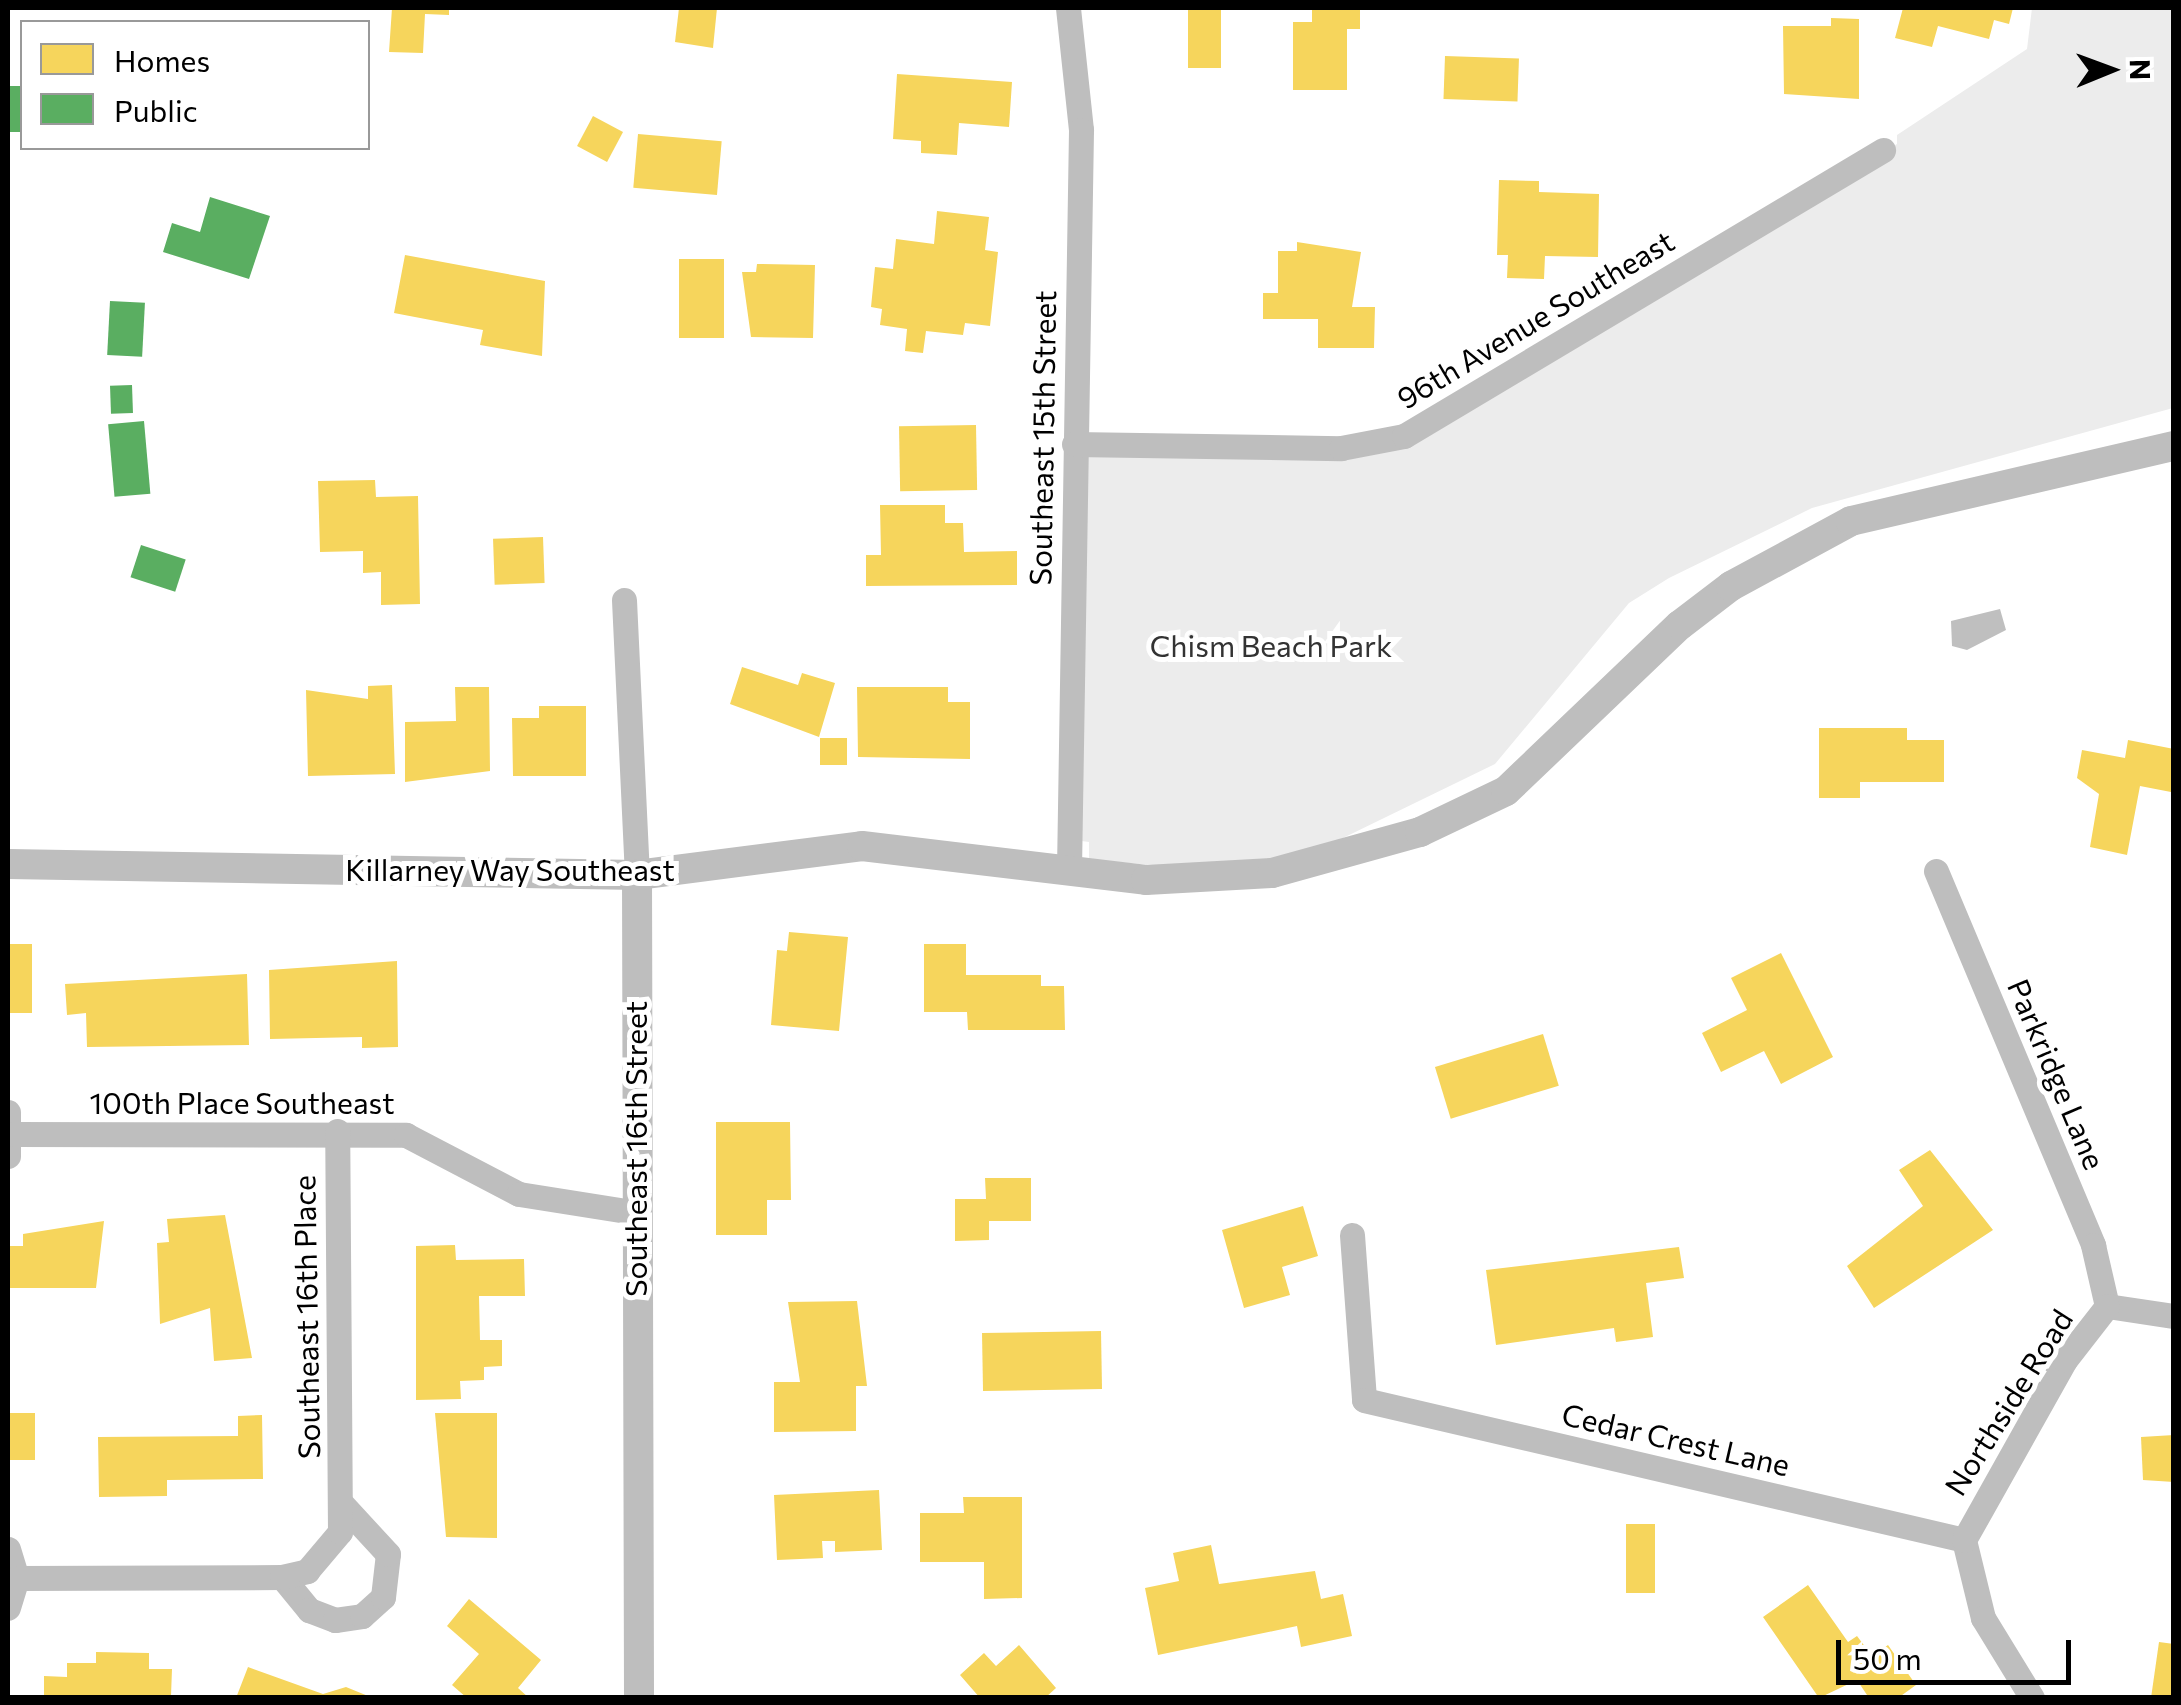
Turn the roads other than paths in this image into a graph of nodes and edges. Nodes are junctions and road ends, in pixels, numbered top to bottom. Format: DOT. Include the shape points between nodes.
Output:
graph roads {
  1 [pos="1068,8"];
  2 [pos="1882,150"];
  3 [pos="1074,444"];
  4 [pos="2174,446"];
  5 [pos="624,600"];
  6 [pos="8,864"];
  7 [pos="1068,870"];
  8 [pos="1936,871"];
  9 [pos="636,875"];
  10 [pos="337,1131"];
  11 [pos="9,1134"];
  12 [pos="632,1212"];
  13 [pos="1352,1235"];
  14 [pos="2107,1306"];
  15 [pos="2174,1316"];
  16 [pos="340,1503"];
  17 [pos="1964,1540"];
  18 [pos="8,1548"];
  19 [pos="282,1577"];
  20 [pos="17,1578"];
  21 [pos="8,1608"];
  22 [pos="639,1698"];
  23 [pos="2032,1698"];
  1 -- 3 [label="street, Southeast 15th Street" via="1081,130"];
  2 -- 3 [label="street, 96th Avenue Southeast" via="1404,436 1341,448"];
  3 -- 7 [label="street, Southeast 15th Street"];
  4 -- 7 [label="street, Killarney Way Southeast" via="1927,498 1797,547 1680,625 1506,791 1420,832 1272,873 1146,880"];
  5 -- 9 [label="street, Southeast 16th Street"];
  6 -- 9 [label="street, Killarney Way Southeast"];
  7 -- 9 [label="street, Killarney Way Southeast" via="862,846"];
  8 -- 14 [label="street, Parkridge Lane" via="2093,1245"];
  9 -- 12 [label="street, Southeast 16th Street"];
  10 -- 11 [label="street, 100th Place Southeast"];
  10 -- 12 [label="street, 100th Place Southeast" via="429,1140 519,1194"];
  10 -- 16 [label="street, Southeast 16th Place"];
  12 -- 22 [label="street, Southeast 16th Street"];
  13 -- 17 [label="street, Cedar Crest Lane" via="1364,1400"];
  14 -- 15 [label="street, Northside Road"];
  14 -- 17 [label="street, Northside Road" via="2065,1360"];
  16 -- 19 [label="street, Southeast 16th Place" via="340,1532 324,1553"];
  16 -- 19 [label="street" via="388,1554 390,1583 374,1608 349,1620 322,1617"];
  17 -- 23 [label="street" via="1983,1618"];
  18 -- 20 [label="street"];
  19 -- 20 [label="street"];
  20 -- 21 [label="street"];
}
